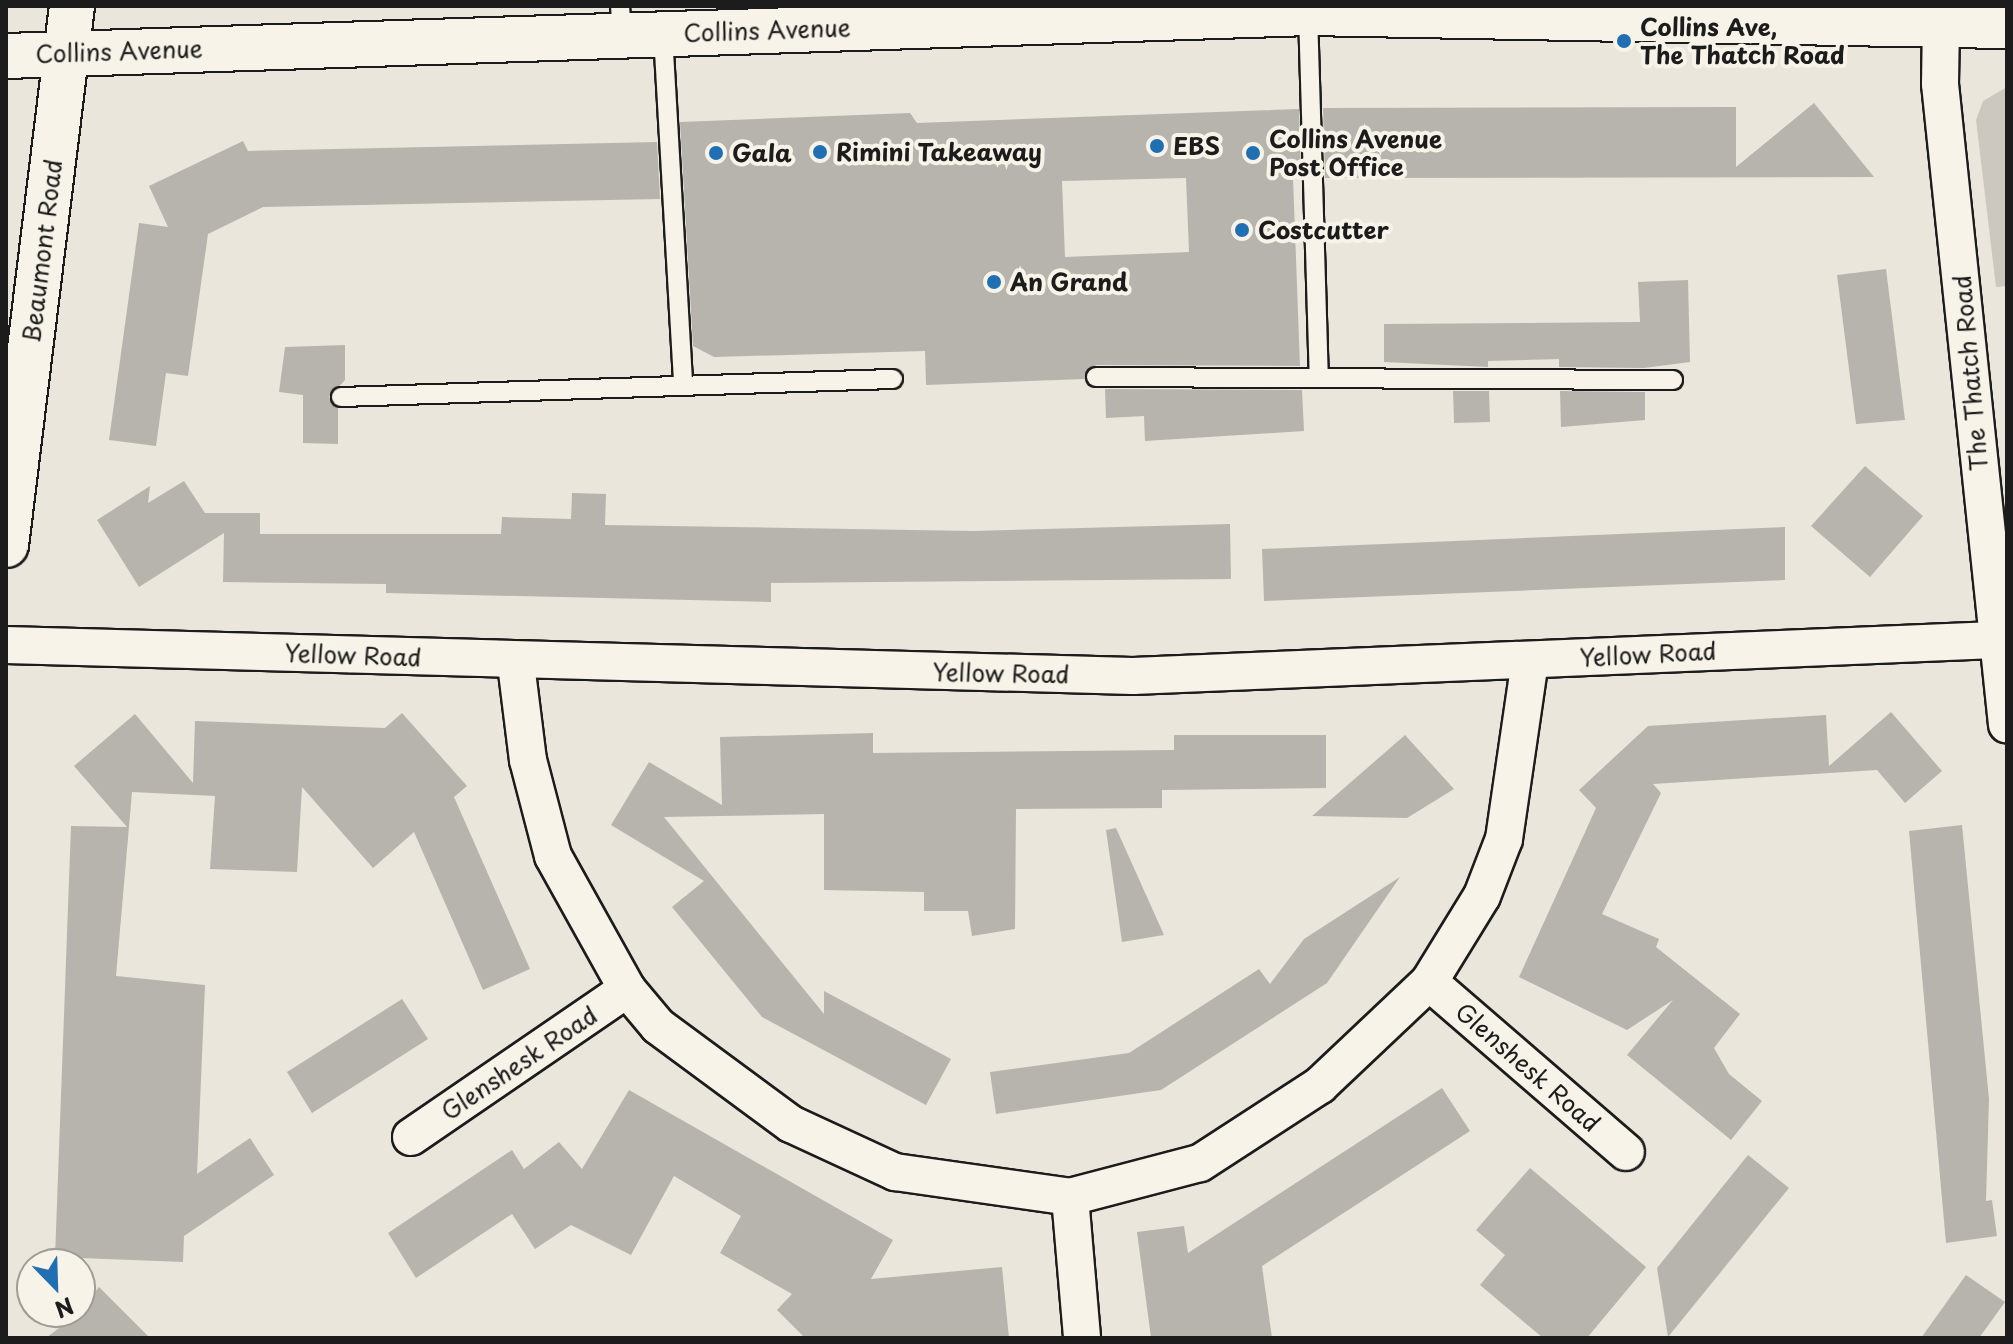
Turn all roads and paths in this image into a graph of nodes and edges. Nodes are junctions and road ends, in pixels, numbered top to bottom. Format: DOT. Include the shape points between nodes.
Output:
graph roads {
  1 [pos="72,6"];
  2 [pos="1308,13"];
  3 [pos="901,16"];
  4 [pos="738,18"];
  5 [pos="1941,21"];
  6 [pos="635,25"];
  7 [pos="2007,26"];
  8 [pos="66,51"];
  9 [pos="6,56"];
  10 [pos="1096,377"];
  11 [pos="1319,378"];
  12 [pos="893,379"];
  13 [pos="1673,380"];
  14 [pos="683,383"];
  15 [pos="341,397"];
  16 [pos="6,545"];
  17 [pos="1995,640"];
  18 [pos="6,645"];
  19 [pos="1530,661"];
  20 [pos="516,664"];
  21 [pos="2007,725"];
  22 [pos="1429,982"];
  23 [pos="627,989"];
  24 [pos="411,1137"];
  25 [pos="1626,1152"];
  26 [pos="1070,1197"];
  27 [pos="1082,1338"];
  1 -- 8 [label="main road, Beaumont Road"];
  2 -- 3 [label="main road, Collins Avenue"];
  2 -- 5 [label="main road, Collins Avenue"];
  2 -- 11 [label="lane"];
  3 -- 4 [label="main road, Collins Avenue"];
  4 -- 6 [label="main road, Collins Avenue"];
  5 -- 7 [label="main road, Collins Avenue"];
  5 -- 17 [label="street, The Thatch Road" via="1940,84"];
  6 -- 8 [label="main road, Collins Avenue"];
  6 -- 14 [label="lane"];
  8 -- 9 [label="main road, Collins Avenue"];
  8 -- 16 [label="main road, Beaumont Road"];
  10 -- 11 [label="lane"];
  11 -- 13 [label="lane"];
  12 -- 14 [label="lane"];
  14 -- 15 [label="lane"];
  17 -- 19 [label="street, Yellow Road"];
  17 -- 21 [label="street, The Thatch Road"];
  18 -- 20 [label="street, Yellow Road"];
  19 -- 20 [label="street, Yellow Road" via="1133,676"];
  19 -- 22 [label="street" via="1504,839 1482,896"];
  20 -- 23 [label="street" via="528,760 553,856"];
  22 -- 25 [label="street, Glenshesk Road"];
  22 -- 26 [label="street" via="1320,1085 1200,1163"];
  23 -- 24 [label="street, Glenshesk Road"];
  23 -- 26 [label="street" via="708,1068 791,1124 895,1172"];
  26 -- 27 [label="street"];
}
